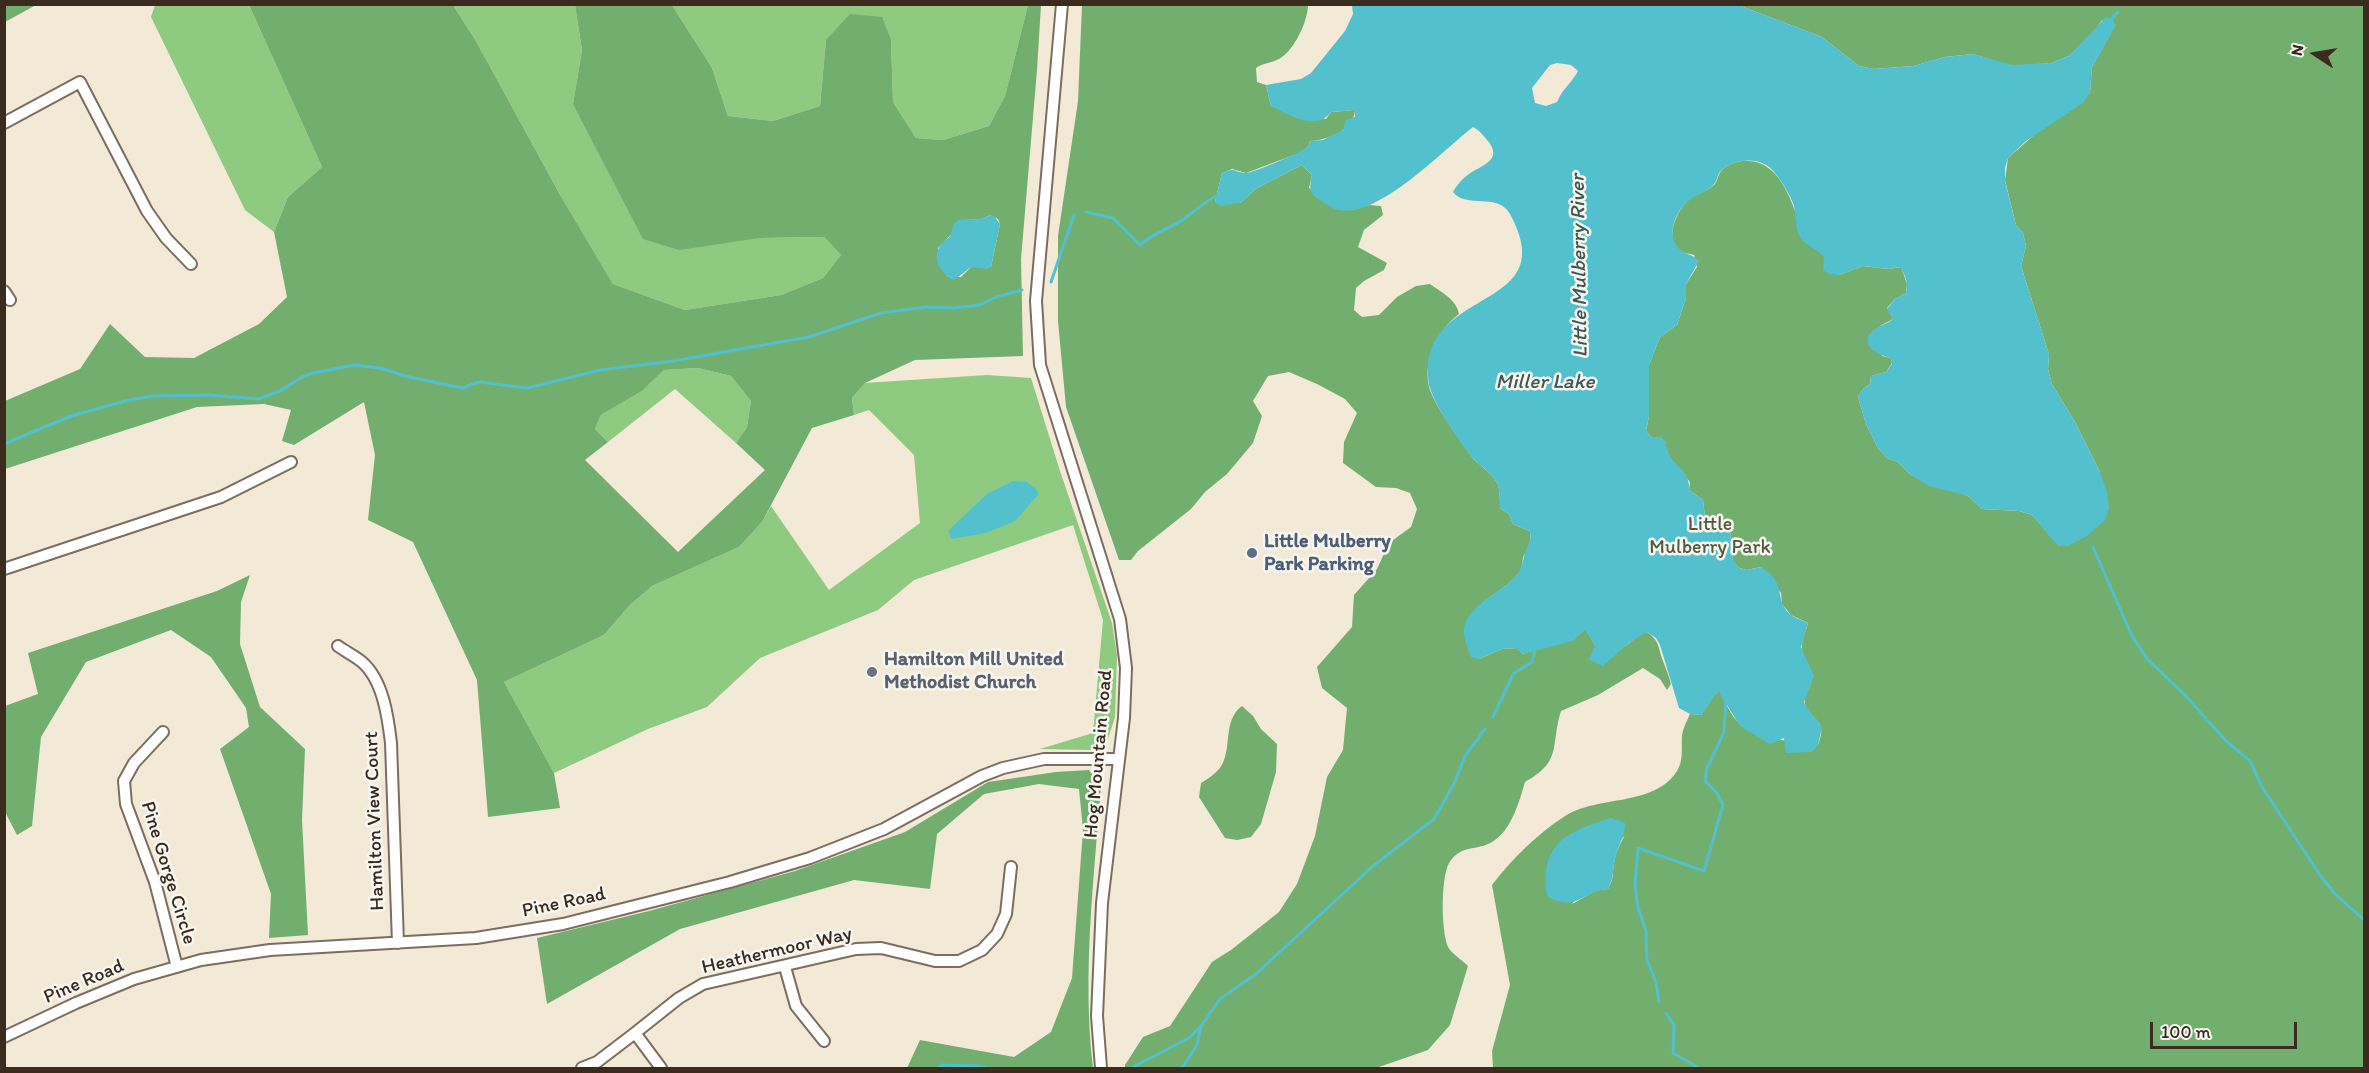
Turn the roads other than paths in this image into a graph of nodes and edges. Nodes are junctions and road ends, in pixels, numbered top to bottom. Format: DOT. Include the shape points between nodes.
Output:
graph roads {
  1 [pos="1062,4"];
  2 [pos="4,123"];
  3 [pos="191,264"];
  4 [pos="291,462"];
  5 [pos="4,569"];
  6 [pos="338,646"];
  7 [pos="164,732"];
  8 [pos="1119,759"];
  9 [pos="1011,867"];
  10 [pos="398,943"];
  11 [pos="177,967"];
  12 [pos="785,967"];
  13 [pos="635,1034"];
  14 [pos="4,1037"];
  15 [pos="824,1041"];
  16 [pos="582,1068"];
  17 [pos="661,1068"];
  18 [pos="1101,1068"];
  1 -- 8 [label="street, Hog Mountain Road" via="1036,301 1040,364 1119,618 1126,668"];
  2 -- 3 [label="street" via="80,82 147,211"];
  4 -- 5 [label="street" via="220,497"];
  6 -- 10 [label="street, Hamilton View Court" via="370,672 388,717"];
  7 -- 11 [label="street, Pine Gorge Circle" via="134,763 124,781 126,804 155,882"];
  8 -- 10 [label="street, Pine Road" via="1044,759 1003,768 884,829 810,858 730,882 564,924 476,938"];
  8 -- 18 [label="street, Hog Mountain Road" via="1102,903 1097,1016"];
  9 -- 12 [label="street, Heathermoor Way" via="1006,914 997,934 982,950 960,961 935,961 881,948 856,949"];
  10 -- 11 [label="street, Pine Road" via="270,950"];
  11 -- 14 [label="street, Pine Road" via="134,979"];
  12 -- 13 [label="street, Heathermoor Way" via="703,984"];
  12 -- 15 [label="street" via="796,1006"];
  13 -- 16 [label="street, Heathermoor Way" via="597,1062"];
  13 -- 17 [label="street"];
}
